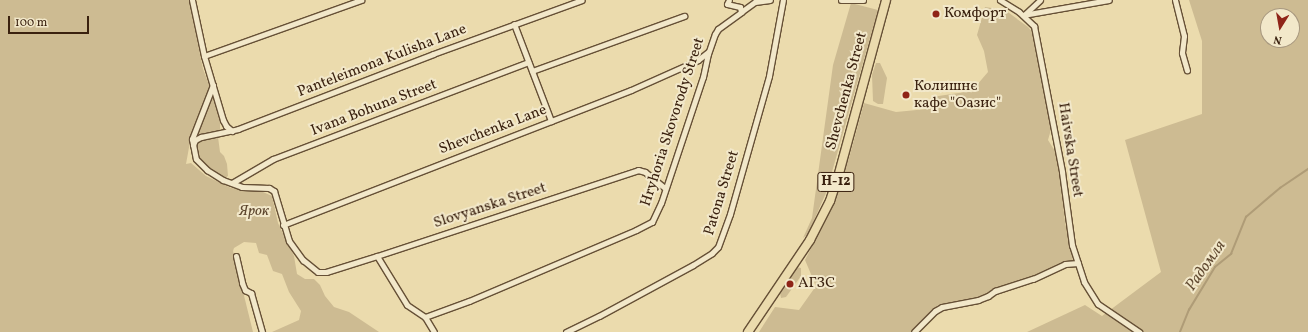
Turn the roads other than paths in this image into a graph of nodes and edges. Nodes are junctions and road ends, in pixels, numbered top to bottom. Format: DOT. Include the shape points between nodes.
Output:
graph roads {
  1 [pos="192,0"];
  2 [pos="361,0"];
  3 [pos="582,0"];
  4 [pos="751,0"];
  5 [pos="770,0"];
  6 [pos="783,0"];
  7 [pos="841,0"];
  8 [pos="863,0"];
  9 [pos="1000,0"];
  10 [pos="1040,0"];
  11 [pos="1109,0"];
  12 [pos="1175,0"];
  13 [pos="727,1"];
  14 [pos="758,1"];
  15 [pos="885,4"];
  16 [pos="741,12"];
  17 [pos="1023,15"];
  18 [pos="684,16"];
  19 [pos="514,24"];
  20 [pos="708,51"];
  21 [pos="204,56"];
  22 [pos="528,62"];
  23 [pos="1187,70"];
  24 [pos="532,71"];
  25 [pos="213,85"];
  26 [pos="551,121"];
  27 [pos="232,131"];
  28 [pos="193,145"];
  29 [pos="232,183"];
  30 [pos="665,188"];
  31 [pos="283,224"];
  32 [pos="236,256"];
  33 [pos="376,256"];
  34 [pos="1078,263"];
  35 [pos="425,317"];
  36 [pos="262,332"];
  37 [pos="434,332"];
  38 [pos="566,332"];
  39 [pos="748,332"];
  40 [pos="914,332"];
  41 [pos="1139,332"];
  1 -- 21 [label="street"];
  2 -- 21 [label="street"];
  3 -- 19 [label="street, Panteleimona Kulisha Lane"];
  4 -- 14 [label="street"];
  5 -- 14 [label="street"];
  6 -- 38 [label="street, Patona Street" via="770,70 718,247 698,262"];
  7 -- 8 [label="street"];
  9 -- 17 [label="street, Haivska Street"];
  10 -- 17 [label="street"];
  11 -- 17 [label="street"];
  12 -- 23 [label="street" via="1184,36 1182,53"];
  13 -- 16 [label="street" via="740,7"];
  14 -- 16 [label="street, Hryhoria Skovorody Street"];
  15 -- 39 [label="main road, Shevchenka Street / Н-12" via="830,201 810,240"];
  16 -- 20 [label="street, Hryhoria Skovorody Street" via="718,29"];
  17 -- 34 [label="street, Haivska Street" via="1034,26 1038,40 1071,236"];
  18 -- 24 [label="street"];
  19 -- 22 [label="street"];
  19 -- 27 [label="street, Panteleimona Kulisha Lane"];
  20 -- 26 [label="street, Shevchenka Lane" via="698,60"];
  20 -- 30 [label="street, Hryhoria Skovorody Street" via="703,77"];
  21 -- 25 [label="street"];
  22 -- 24 [label="street"];
  22 -- 29 [label="street, Ivana Bohuna Street" via="273,159"];
  24 -- 26 [label="street"];
  25 -- 27 [label="street" via="223,120"];
  25 -- 28 [label="street" via="194,132"];
  26 -- 31 [label="street, Shevchenka Lane"];
  27 -- 28 [label="street, Panteleimona Kulisha Lane" via="195,140"];
  28 -- 29 [label="street" via="194,155 200,164"];
  29 -- 31 [label="street" via="242,187 272,189"];
  30 -- 33 [label="street, Slovyanska Street" via="645,172 638,170"];
  30 -- 35 [label="street, Hryhoria Skovorody Street" via="655,217 646,226"];
  31 -- 33 [label="street, Slovyanska Street" via="289,241 298,254 318,272 326,272"];
  32 -- 36 [label="street" via="242,283 251,293"];
  33 -- 35 [label="street" via="407,305"];
  34 -- 40 [label="street" via="1065,264 978,300 942,307"];
  34 -- 41 [label="street, Haivska Street" via="1090,293 1098,304"];
  35 -- 37 [label="street"];
}
